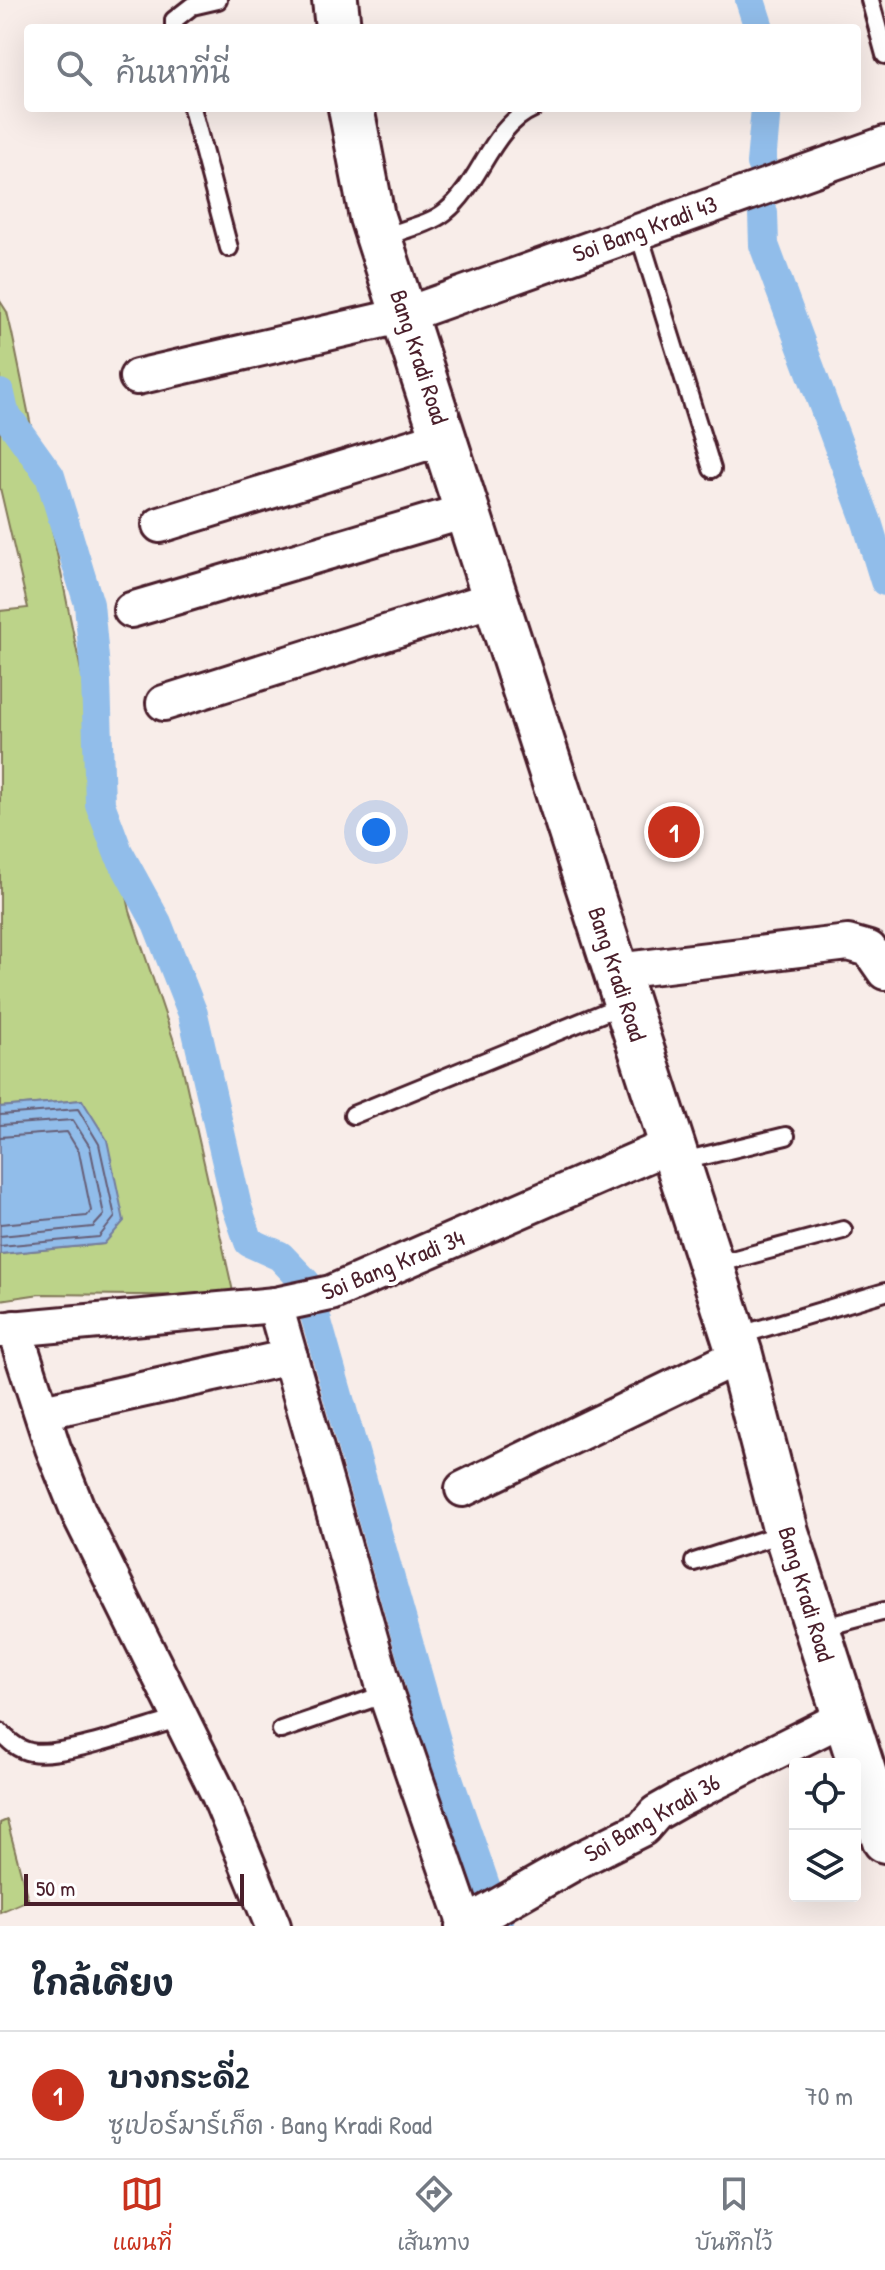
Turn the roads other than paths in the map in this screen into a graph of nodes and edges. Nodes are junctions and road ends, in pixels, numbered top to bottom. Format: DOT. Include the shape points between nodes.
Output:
graph roads {
  1 [pos="218,0"];
  2 [pos="335,0"];
  3 [pos="870,0"];
  4 [pos="174,24"];
  5 [pos="338,24"];
  6 [pos="885,55"];
  7 [pos="193,112"];
  8 [pos="352,112"];
  9 [pos="524,112"];
  10 [pos="885,144"];
  11 [pos="638,231"];
  12 [pos="379,238"];
  13 [pos="229,248"];
  14 [pos="405,315"];
  15 [pos="137,377"];
  16 [pos="445,437"];
  17 [pos="712,469"];
  18 [pos="469,510"];
  19 [pos="160,525"];
  20 [pos="496,598"];
  21 [pos="131,610"];
  22 [pos="164,703"];
  23 [pos="885,972"];
  24 [pos="622,987"];
  25 [pos="353,1115"];
  26 [pos="786,1136"];
  27 [pos="676,1153"];
  28 [pos="843,1230"];
  29 [pos="711,1265"];
  30 [pos="885,1292"];
  31 [pos="303,1299"];
  32 [pos="7,1329"];
  33 [pos="737,1346"];
  34 [pos="290,1357"];
  35 [pos="42,1412"];
  36 [pos="463,1489"];
  37 [pos="786,1532"];
  38 [pos="694,1562"];
  39 [pos="885,1611"];
  40 [pos="816,1629"];
  41 [pos="386,1694"];
  42 [pos="845,1717"];
  43 [pos="182,1718"];
  44 [pos="281,1730"];
  45 [pos="0,1732"];
  46 [pos="885,1840"];
  47 [pos="477,1918"];
  48 [pos="273,1926"];
  1 -- 4 [label="lane" via="192,6"];
  2 -- 5 [label="street"];
  3 -- 6 [label="lane"];
  7 -- 13 [label="lane"];
  8 -- 12 [label="street, Bang Kradi Road"];
  9 -- 12 [label="lane" via="507,127 460,199 442,215"];
  10 -- 11 [label="street, Soi Bang Kradi 43"];
  11 -- 14 [label="street, Soi Bang Kradi 43"];
  11 -- 17 [label="lane"];
  12 -- 14 [label="street, Bang Kradi Road"];
  14 -- 15 [label="street, Soi Bang Kradi 43"];
  14 -- 16 [label="street, Bang Kradi Road"];
  16 -- 18 [label="street, Bang Kradi Road"];
  16 -- 19 [label="street"];
  18 -- 20 [label="street, Bang Kradi Road"];
  18 -- 21 [label="street"];
  20 -- 22 [label="street"];
  20 -- 24 [label="street, Bang Kradi Road"];
  23 -- 24 [label="street" via="869,949 848,943"];
  24 -- 25 [label="lane"];
  24 -- 27 [label="street, Bang Kradi Road"];
  26 -- 27 [label="lane"];
  27 -- 29 [label="street, Bang Kradi Road"];
  27 -- 31 [label="street, Soi Bang Kradi 34"];
  28 -- 29 [label="lane"];
  29 -- 33 [label="street, Bang Kradi Road"];
  30 -- 33 [label="lane"];
  31 -- 32 [label="street, Soi Bang Kradi 34"];
  31 -- 34 [label="street"];
  32 -- 35 [label="street"];
  33 -- 36 [label="street"];
  33 -- 37 [label="street, Bang Kradi Road"];
  34 -- 35 [label="street"];
  34 -- 41 [label="street"];
  35 -- 43 [label="street" via="79,1513"];
  37 -- 38 [label="lane"];
  37 -- 40 [label="street, Bang Kradi Road"];
  39 -- 40 [label="lane"];
  40 -- 42 [label="street, Bang Kradi Road"];
  41 -- 44 [label="lane"];
  41 -- 47 [label="street"];
  42 -- 46 [label="street, Bang Kradi Road"];
  42 -- 47 [label="street, Soi Bang Kradi 36" via="679,1800 643,1828"];
  43 -- 45 [label="lane" via="50,1754 27,1752"];
  43 -- 48 [label="street"];
}
